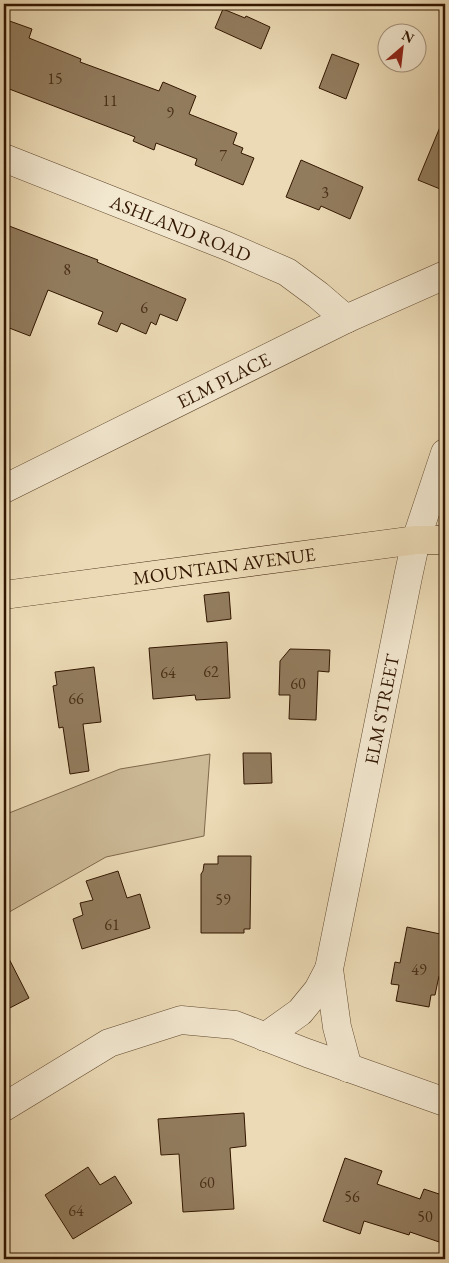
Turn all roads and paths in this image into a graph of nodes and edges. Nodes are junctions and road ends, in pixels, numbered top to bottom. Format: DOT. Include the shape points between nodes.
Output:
graph roads {
  1 [pos="4,158"];
  2 [pos="445,275"];
  3 [pos="346,319"];
  4 [pos="445,453"];
  5 [pos="4,489"];
  6 [pos="416,540"];
  7 [pos="445,540"];
  8 [pos="4,595"];
  9 [pos="329,969"];
  10 [pos="265,1037"];
  11 [pos="348,1068"];
  12 [pos="445,1102"];
  13 [pos="4,1107"];
  1 -- 3 [label="street, ASHLAND ROAD" via="287,272"];
  2 -- 3 [label="street, ELM PLACE"];
  3 -- 5 [label="street, ELM PLACE"];
  4 -- 6 [label="street, ELM STREET"];
  6 -- 7 [label="main road, MOUNTAIN AVENUE"];
  6 -- 8 [label="main road, MOUNTAIN AVENUE"];
  6 -- 9 [label="street, ELM STREET"];
  9 -- 10 [label="street, ELM STREET" via="318,990 300,1012"];
  9 -- 11 [label="street, ELM STREET" via="337,1027"];
  10 -- 11 [label="street"];
  10 -- 13 [label="street" via="235,1026 181,1020 109,1042"];
  11 -- 12 [label="street"];
}
